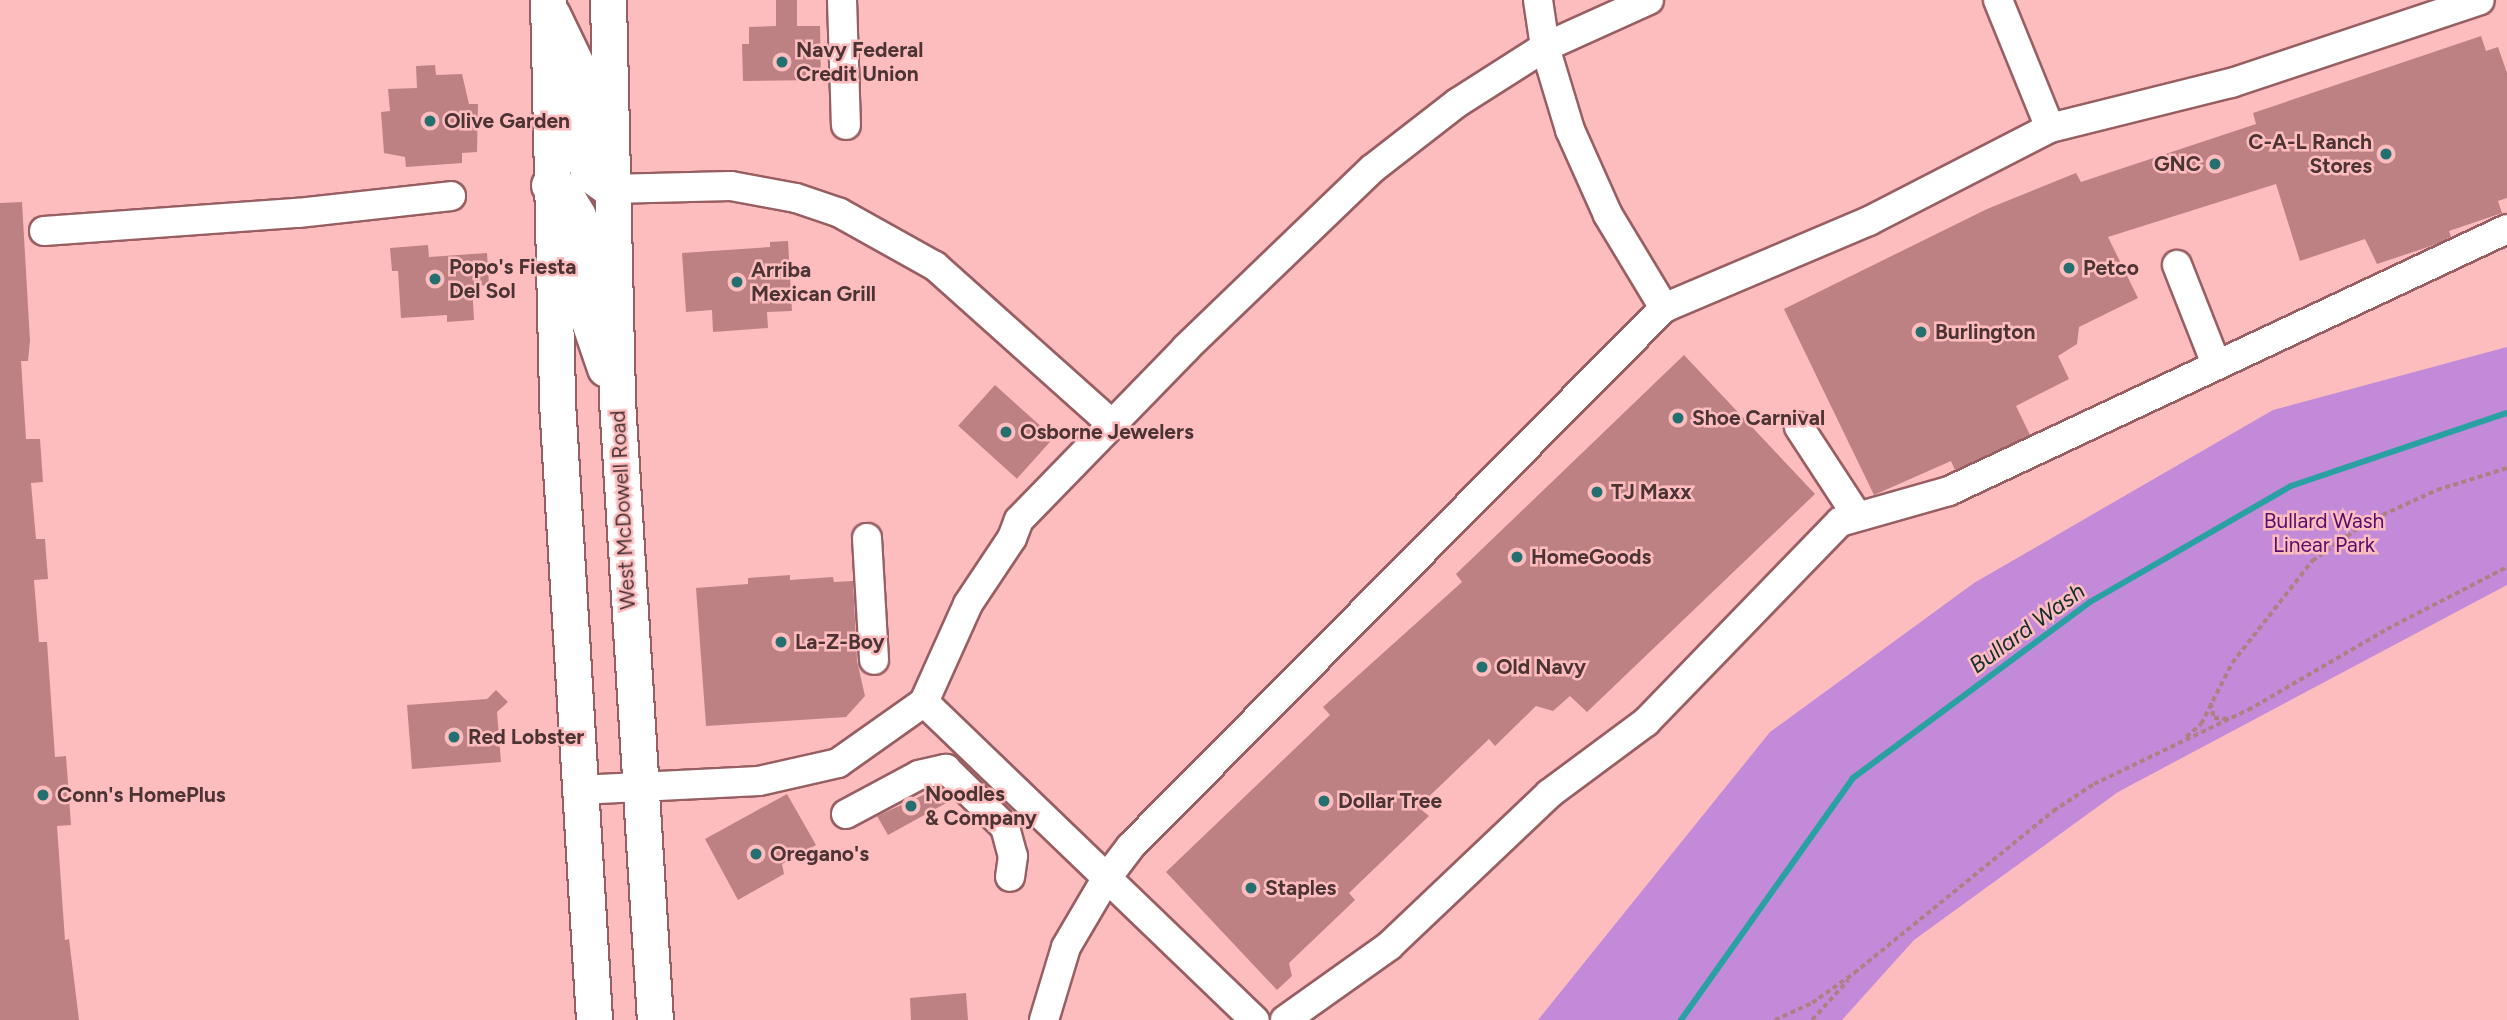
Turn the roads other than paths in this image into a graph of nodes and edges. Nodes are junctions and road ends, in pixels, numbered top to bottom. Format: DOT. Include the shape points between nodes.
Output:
graph roads {
  1 [pos="608,0"];
  2 [pos="842,0"];
  3 [pos="1538,0"];
  4 [pos="1649,0"];
  5 [pos="1998,0"];
  6 [pos="2480,0"];
  7 [pos="548,2"];
  8 [pos="1545,47"];
  9 [pos="846,125"];
  10 [pos="2050,128"];
  11 [pos="550,185"];
  12 [pos="610,189"];
  13 [pos="451,196"];
  14 [pos="2507,229"];
  15 [pos="44,231"];
  16 [pos="2177,265"];
  17 [pos="1664,308"];
  18 [pos="2216,364"];
  19 [pos="617,401"];
  20 [pos="1112,424"];
  21 [pos="1799,427"];
  22 [pos="1856,514"];
  23 [pos="867,538"];
  24 [pos="874,660"];
  25 [pos="924,702"];
  26 [pos="639,788"];
  27 [pos="579,790"];
  28 [pos="846,814"];
  29 [pos="1010,877"];
  30 [pos="1106,879"];
  31 [pos="594,1020"];
  32 [pos="655,1020"];
  33 [pos="1044,1020"];
  34 [pos="1255,1020"];
  35 [pos="1285,1020"];
  1 -- 12 [label="main road, West McDowell Road"];
  2 -- 9 [label="lane"];
  3 -- 8 [label="lane"];
  4 -- 8 [label="lane"];
  5 -- 10 [label="lane"];
  6 -- 10 [label="lane" via="2231,83"];
  7 -- 11 [label="main road"];
  7 -- 12 [label="main road" via="578,68 584,161 591,175"];
  8 -- 17 [label="lane" via="1570,130 1608,215"];
  8 -- 20 [label="lane" via="1457,103 1372,169"];
  10 -- 17 [label="lane" via="1869,221"];
  11 -- 19 [label="main road" via="562,189 578,216 584,307"];
  11 -- 27 [label="main road"];
  12 -- 19 [label="main road, West McDowell Road"];
  12 -- 20 [label="lane" via="731,186 796,198 840,213 935,267"];
  13 -- 15 [label="lane" via="298,213"];
  14 -- 18 [label="lane"];
  16 -- 18 [label="lane"];
  17 -- 30 [label="lane" via="1131,846"];
  18 -- 22 [label="lane" via="1949,491"];
  19 -- 26 [label="main road, West McDowell Road"];
  20 -- 25 [label="lane" via="1019,520 968,604"];
  21 -- 22 [label="lane"];
  22 -- 35 [label="lane" via="1839,522 1646,722 1549,794 1389,946"];
  23 -- 24 [label="lane"];
  25 -- 26 [label="lane" via="838,763 759,781"];
  25 -- 30 [label="lane"];
  26 -- 27 [label="lane"];
  26 -- 32 [label="main road, West McDowell Road"];
  27 -- 31 [label="main road"];
  28 -- 29 [label="lane" via="919,775 946,769 1005,827 1013,856"];
  30 -- 33 [label="lane" via="1066,947"];
  30 -- 34 [label="lane"];
}
